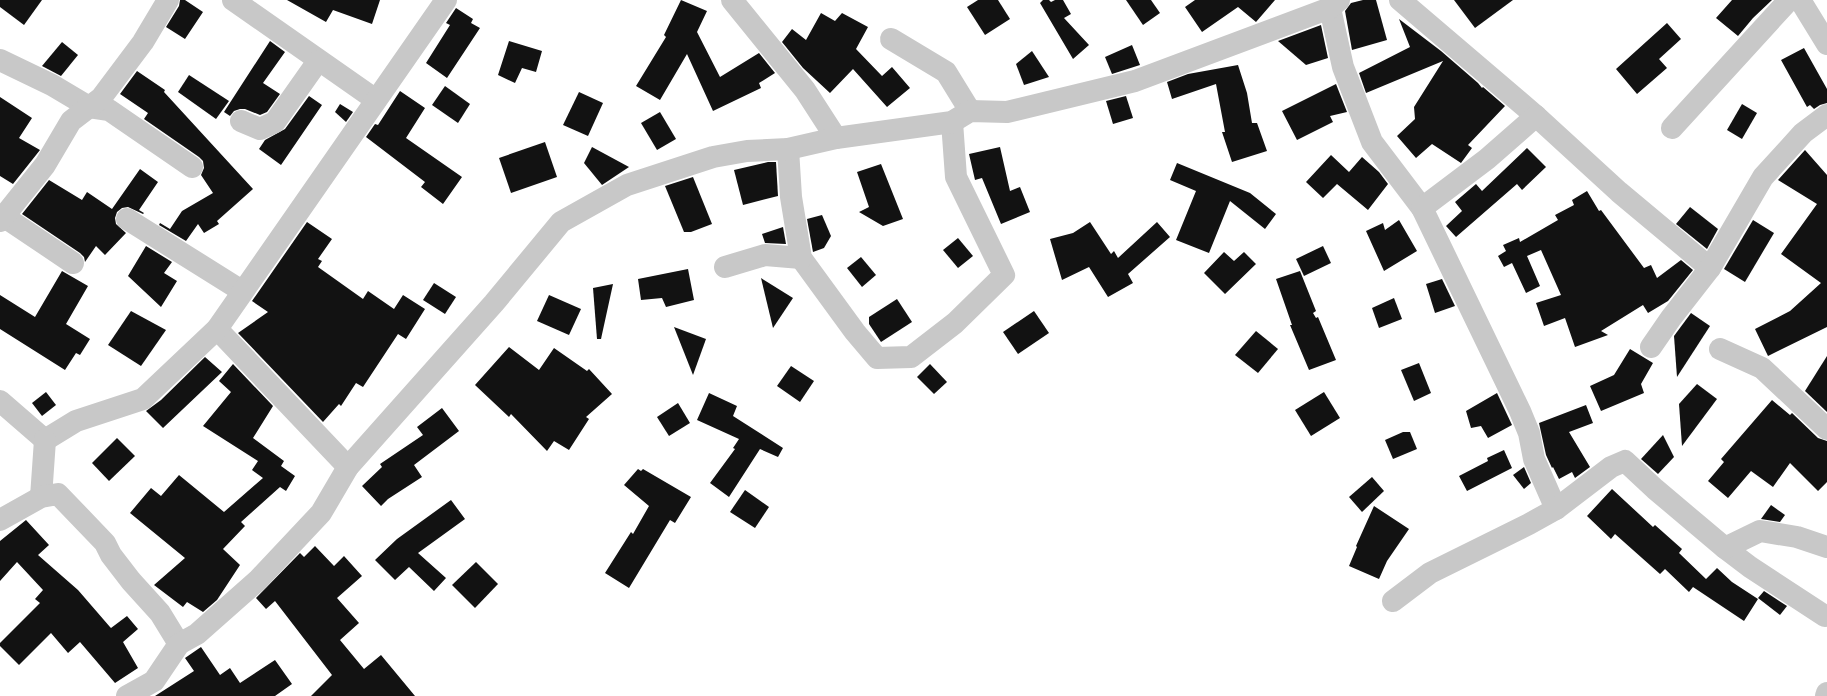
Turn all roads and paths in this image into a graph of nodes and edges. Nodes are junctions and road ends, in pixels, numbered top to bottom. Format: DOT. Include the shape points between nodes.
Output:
graph roads {
  1 [pos="168,0"];
  2 [pos="233,0"];
  3 [pos="446,0"];
  4 [pos="732,0"];
  5 [pos="1400,0"];
  6 [pos="1789,0"];
  7 [pos="1800,0"];
  8 [pos="1335,4"];
  9 [pos="891,39"];
  10 [pos="1827,44"];
  11 [pos="0,60"];
  12 [pos="318,61"];
  13 [pos="376,100"];
  14 [pos="89,107"];
  15 [pos="970,111"];
  16 [pos="1827,115"];
  17 [pos="1536,116"];
  18 [pos="241,121"];
  19 [pos="952,122"];
  20 [pos="1672,128"];
  21 [pos="836,138"];
  22 [pos="788,149"];
  23 [pos="192,167"];
  24 [pos="1422,208"];
  25 [pos="2,219"];
  26 [pos="127,219"];
  27 [pos="801,258"];
  28 [pos="73,263"];
  29 [pos="725,268"];
  30 [pos="1710,268"];
  31 [pos="242,291"];
  32 [pos="217,329"];
  33 [pos="1651,347"];
  34 [pos="1720,349"];
  35 [pos="0,401"];
  36 [pos="1827,429"];
  37 [pos="45,440"];
  38 [pos="348,467"];
  39 [pos="41,497"];
  40 [pos="1556,509"];
  41 [pos="0,520"];
  42 [pos="1827,547"];
  43 [pos="1725,548"];
  44 [pos="1392,601"];
  45 [pos="1826,617"];
  46 [pos="179,644"];
  47 [pos="159,689"];
  48 [pos="127,696"];
  1 -- 14 [label="street" via="143,42 101,98"];
  2 -- 12 [label="street"];
  3 -- 13 [label="street"];
  4 -- 21 [label="street" via="805,90"];
  5 -- 17 [label="street"];
  6 -- 20 [label="street"];
  7 -- 10 [label="street"];
  8 -- 15 [label="street" via="1134,81 1006,112"];
  8 -- 24 [label="street" via="1343,67 1372,142"];
  9 -- 15 [label="street" via="946,72"];
  11 -- 14 [label="street" via="52,85"];
  12 -- 13 [label="street"];
  12 -- 18 [label="street" via="275,122 260,129"];
  13 -- 31 [label="street"];
  14 -- 23 [label="street" via="108,110"];
  14 -- 25 [label="street" via="71,120 45,165"];
  15 -- 19 [label="street"];
  16 -- 30 [label="street" via="1804,133 1762,177"];
  17 -- 24 [label="street" via="1487,159"];
  17 -- 30 [label="street" via="1619,192"];
  19 -- 21 [label="street"];
  19 -- 27 [label="street" via="956,177 1004,275 955,324 911,357 877,358"];
  21 -- 22 [label="street"];
  22 -- 27 [label="street" via="791,197"];
  22 -- 38 [label="street" via="747,151 713,157 628,185 561,222 494,303"];
  24 -- 40 [label="street" via="1520,411 1529,433 1534,459"];
  25 -- 28 [label="street"];
  26 -- 31 [label="street"];
  27 -- 29 [label="street" via="765,254"];
  30 -- 33 [label="street"];
  31 -- 32 [label="street"];
  32 -- 37 [label="street" via="143,399 76,422"];
  32 -- 38 [label="street"];
  34 -- 36 [label="street" via="1762,368"];
  35 -- 37 [label="street"];
  37 -- 39 [label="street"];
  38 -- 46 [label="street" via="322,513 258,580 197,634"];
  39 -- 41 [label="street"];
  39 -- 46 [label="street" via="58,494 105,543 117,563 160,613"];
  40 -- 43 [label="street" via="1611,467 1625,461"];
  40 -- 44 [label="street" via="1430,574"];
  42 -- 43 [label="street" via="1797,537 1760,531"];
  43 -- 45 [label="street"];
  46 -- 47 [label="street"];
  47 -- 48 [label="street"];
}
